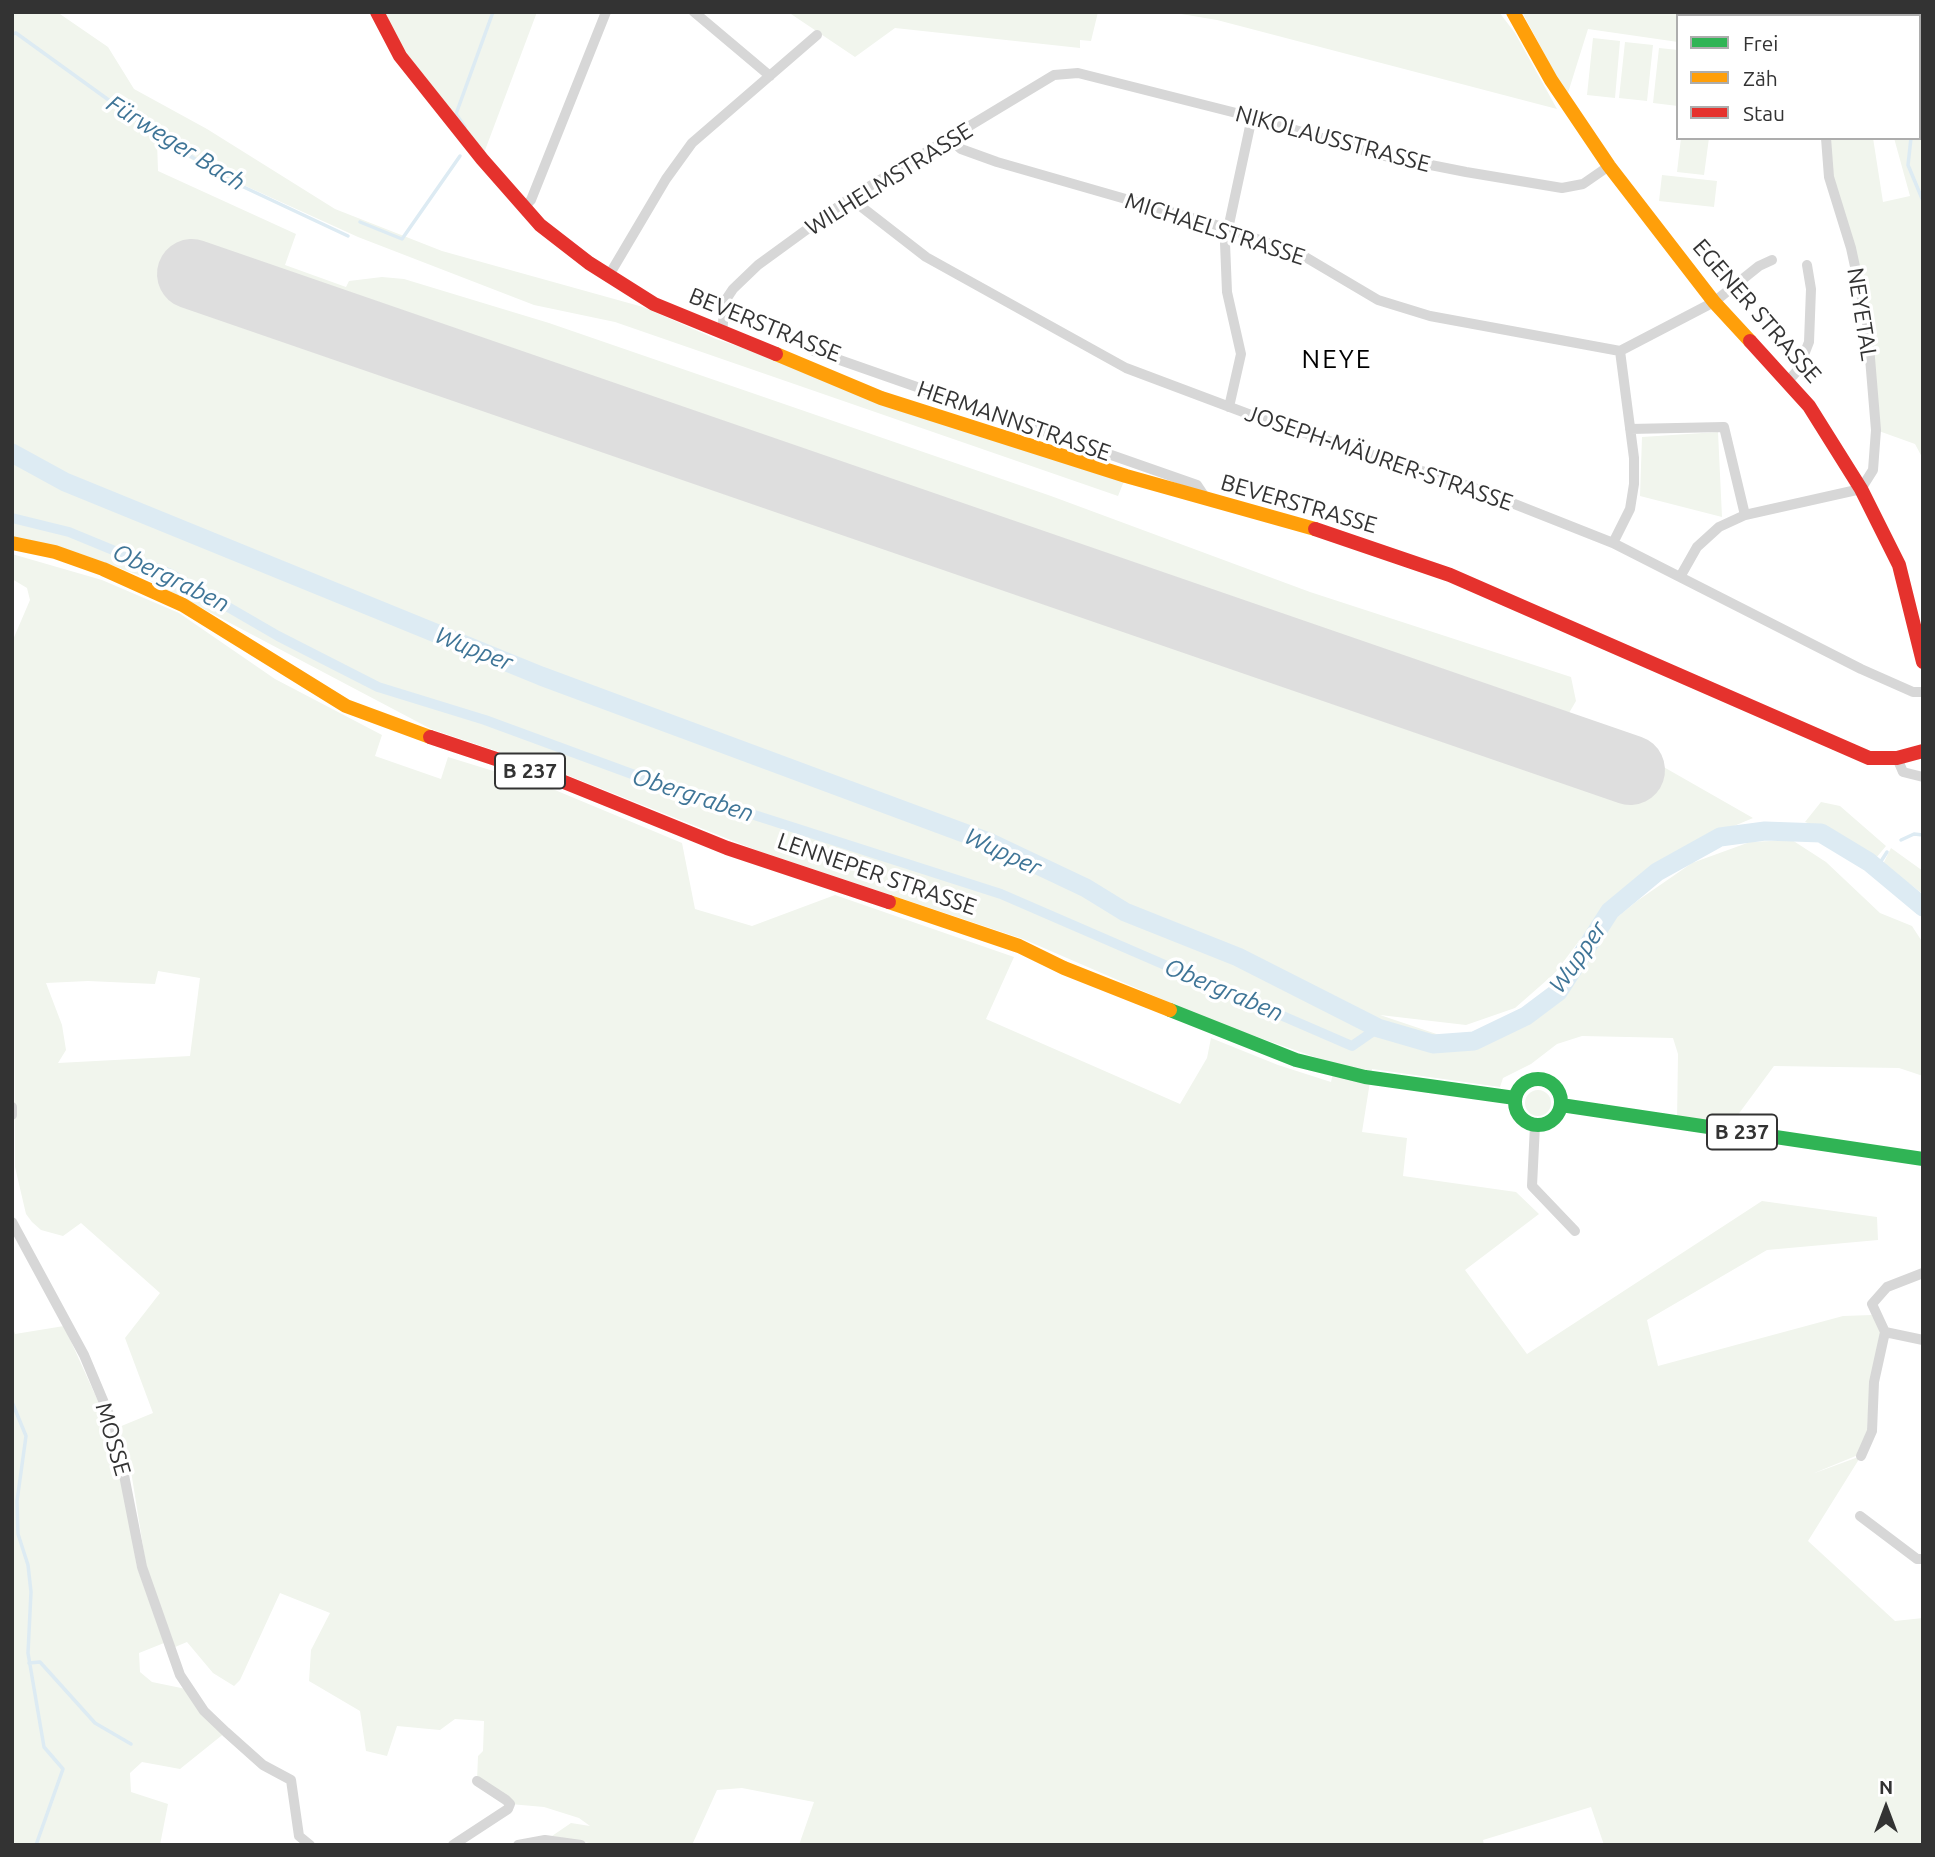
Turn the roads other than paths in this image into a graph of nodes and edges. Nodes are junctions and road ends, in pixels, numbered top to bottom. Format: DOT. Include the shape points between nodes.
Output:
graph roads {
  1 [pos="377,12"];
  2 [pos="606,12"];
  3 [pos="694,12"];
  4 [pos="1513,12"];
  5 [pos="817,35"];
  6 [pos="1054,75"];
  7 [pos="770,76"];
  8 [pos="1252,117"];
  9 [pos="951,140"];
  10 [pos="1826,140"];
  11 [pos="1609,166"];
  12 [pos="850,198"];
  13 [pos="524,207"];
  14 [pos="1230,229"];
  15 [pos="1772,260"];
  16 [pos="1807,265"];
  17 [pos="608,276"];
  18 [pos="1714,302"];
  19 [pos="722,333"];
  20 [pos="814,351"];
  21 [pos="1620,351"];
  22 [pos="1787,382"];
  23 [pos="1229,407"];
  24 [pos="1630,429"];
  25 [pos="1861,489"];
  26 [pos="1207,500"];
  27 [pos="1745,515"];
  28 [pos="12,543"];
  29 [pos="1613,544"];
  30 [pos="1680,577"];
  31 [pos="1923,662"];
  32 [pos="1918,692"];
  33 [pos="1923,751"];
  34 [pos="1897,758"];
  35 [pos="1923,777"];
  36 [pos="1515,1098"];
  37 [pos="1561,1105"];
  38 [pos="12,1107"];
  39 [pos="12,1115"];
  40 [pos="1535,1125"];
  41 [pos="1923,1159"];
  42 [pos="12,1222"];
  43 [pos="1575,1231"];
  44 [pos="1923,1273"];
  45 [pos="1885,1332"];
  46 [pos="1923,1340"];
  47 [pos="1861,1456"];
  48 [pos="1860,1516"];
  49 [pos="1923,1559"];
  50 [pos="477,1781"];
  51 [pos="310,1845"];
  52 [pos="453,1845"];
  53 [pos="518,1845"];
  54 [pos="581,1845"];
  1 -- 13 [label="street, BEVERSTRASSE" via="400,56"];
  2 -- 13 [label="street" via="531,200"];
  3 -- 7 [label="street"];
  4 -- 11 [label="street, EGENER STRASSE"];
  5 -- 7 [label="street"];
  6 -- 8 [label="street, NIKOLAUSSTRASSE" via="1078,73"];
  6 -- 9 [label="street, WILHELMSTRASSE"];
  7 -- 17 [label="street" via="692,143"];
  8 -- 11 [label="street, NIKOLAUSSTRASSE" via="1379,155 1563,188 1583,184"];
  8 -- 14 [label="street"];
  9 -- 12 [label="street, WILHELMSTRASSE" via="923,152"];
  9 -- 14 [label="street, MICHAELSTRASSE" via="961,149 997,162"];
  10 -- 25 [label="street, NEYETAL" via="1829,177 1851,247 1867,322 1876,430 1873,470"];
  11 -- 18 [label="street, EGENER STRASSE"];
  12 -- 19 [label="street, WILHELMSTRASSE" via="758,265 733,289 725,301"];
  12 -- 23 [label="street, JOSEPH-MÄURER-STRASSE" via="969,284 1126,368"];
  13 -- 17 [label="street, BEVERSTRASSE" via="540,225"];
  14 -- 21 [label="street, MICHAELSTRASSE" via="1307,258 1378,300 1430,316"];
  14 -- 23 [label="street" via="1225,267 1241,354"];
  15 -- 18 [label="street"];
  16 -- 22 [label="street" via="1809,342 1798,370"];
  17 -- 19 [label="street, BEVERSTRASSE" via="654,304"];
  18 -- 21 [label="street"];
  18 -- 22 [label="street, EGENER STRASSE"];
  19 -- 26 [label="street, BEVERSTRASSE" via="881,398"];
  20 -- 26 [label="street, HERMANNSTRASSE" via="1197,485"];
  21 -- 24 [label="street"];
  22 -- 25 [label="street, EGENER STRASSE" via="1809,406"];
  23 -- 29 [label="street, JOSEPH-MÄURER-STRASSE" via="1474,488"];
  24 -- 27 [label="street" via="1724,427"];
  24 -- 29 [label="street" via="1634,484 1630,509"];
  25 -- 27 [label="street"];
  25 -- 31 [label="street, EGENER STRASSE" via="1899,565"];
  26 -- 34 [label="street, BEVERSTRASSE" via="1325,531 1450,575 1869,758"];
  27 -- 30 [label="street" via="1719,527 1697,547"];
  28 -- 36 [label="street, LENNEPER STRASSE / B 237" via="67,556 183,605 335,699 391,724 559,780 727,848 1019,946 1296,1060 1365,1077"];
  29 -- 30 [label="street, JOSEPH-MÄURER-STRASSE"];
  30 -- 32 [label="street, JOSEPH-MÄURER-STRASSE"];
  33 -- 34 [label="street, BEVERSTRASSE"];
  34 -- 35 [label="street" via="1903,772"];
  36 -- 37 [label="street" via="1524,1083 1541,1079 1559,1091"];
  36 -- 40 [label="street" via="1522,1118"];
  37 -- 40 [label="street" via="1549,1123"];
  37 -- 41 [label="street, B 237"];
  38 -- 39 [label="street"];
  40 -- 43 [label="street" via="1532,1186"];
  42 -- 51 [label="street, MOSSE" via="84,1355 115,1429 136,1545 186,1689 263,1765 291,1780 299,1836"];
  44 -- 45 [label="street" via="1887,1287 1872,1304"];
  45 -- 46 [label="street"];
  45 -- 47 [label="street" via="1874,1382 1872,1431"];
  48 -- 49 [label="street"];
  50 -- 52 [label="street" via="510,1804"];
  53 -- 54 [label="street" via="545,1840"];
}
